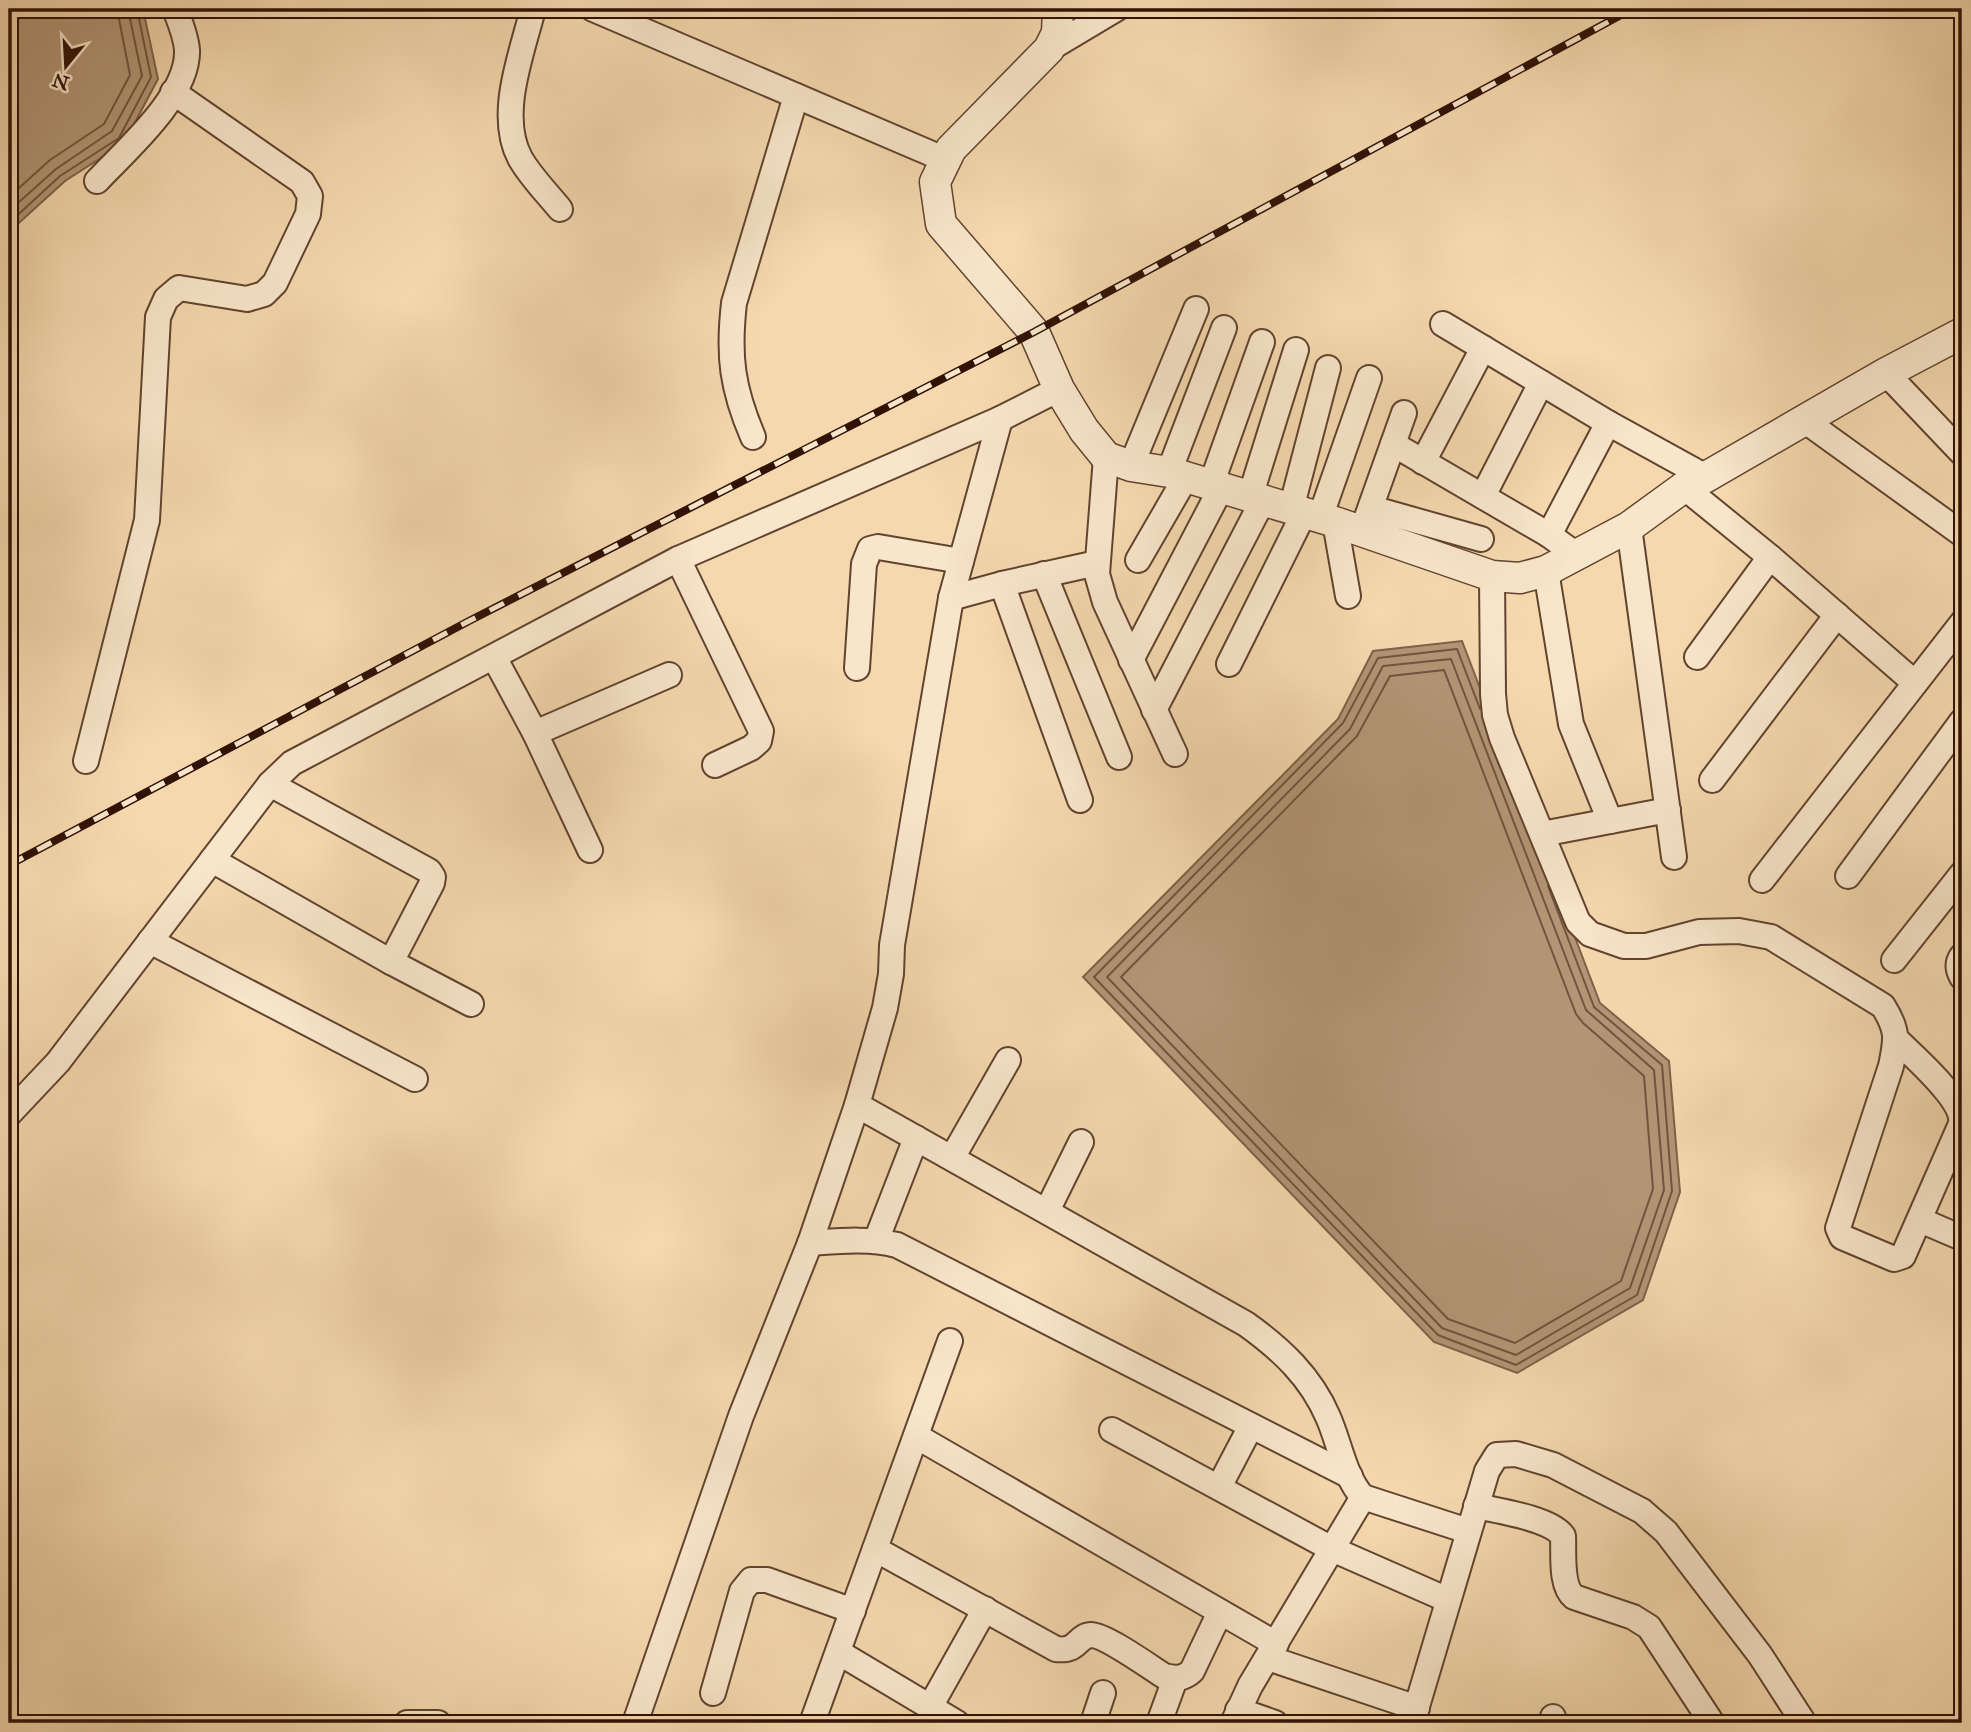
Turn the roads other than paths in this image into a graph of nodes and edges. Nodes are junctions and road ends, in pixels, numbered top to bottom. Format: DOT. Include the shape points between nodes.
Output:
graph roads {
  1 [pos="175,9"];
  2 [pos="533,9"];
  3 [pos="593,9"];
  4 [pos="1058,9"];
  5 [pos="1116,9"];
  6 [pos="1049,49"];
  7 [pos="173,92"];
  8 [pos="796,96"];
  9 [pos="946,160"];
  10 [pos="97,181"];
  11 [pos="560,209"];
  12 [pos="1196,309"];
  13 [pos="1443,324"];
  14 [pos="1224,328"];
  15 [pos="1962,333"];
  16 [pos="1262,342"];
  17 [pos="1483,348"];
  18 [pos="1296,350"];
  19 [pos="1328,368"];
  20 [pos="1886,373"];
  21 [pos="1369,377"];
  22 [pos="1541,383"];
  23 [pos="1059,389"];
  24 [pos="1404,413"];
  25 [pos="1000,419"];
  26 [pos="1804,420"];
  27 [pos="1608,423"];
  28 [pos="753,437"];
  29 [pos="1393,444"];
  30 [pos="1962,453"];
  31 [pos="1119,462"];
  32 [pos="1423,462"];
  33 [pos="1197,481"];
  34 [pos="1695,482"];
  35 [pos="1483,496"];
  36 [pos="1256,499"];
  37 [pos="1330,517"];
  38 [pos="1629,527"];
  39 [pos="1962,534"];
  40 [pos="1549,536"];
  41 [pos="1481,539"];
  42 [pos="1578,556"];
  43 [pos="1770,557"];
  44 [pos="678,559"];
  45 [pos="1138,560"];
  46 [pos="961,561"];
  47 [pos="1097,563"];
  48 [pos="1546,571"];
  49 [pos="1044,574"];
  50 [pos="1492,576"];
  51 [pos="1002,584"];
  52 [pos="1348,596"];
  53 [pos="951,598"];
  54 [pos="1837,615"];
  55 [pos="1962,623"];
  56 [pos="494,657"];
  57 [pos="1697,657"];
  58 [pos="1131,660"];
  59 [pos="1229,664"];
  60 [pos="857,667"];
  61 [pos="669,675"];
  62 [pos="1915,682"];
  63 [pos="1154,710"];
  64 [pos="1962,721"];
  65 [pos="535,733"];
  66 [pos="1175,754"];
  67 [pos="1119,757"];
  68 [pos="86,761"];
  69 [pos="715,765"];
  70 [pos="1712,780"];
  71 [pos="270,785"];
  72 [pos="1080,800"];
  73 [pos="1668,810"];
  74 [pos="1610,821"];
  75 [pos="1542,834"];
  76 [pos="590,850"];
  77 [pos="1674,857"];
  78 [pos="212,860"];
  79 [pos="1962,874"];
  80 [pos="1848,876"];
  81 [pos="1762,880"];
  82 [pos="150,941"];
  83 [pos="1962,956"];
  84 [pos="1894,960"];
  85 [pos="391,962"];
  86 [pos="1962,977"];
  87 [pos="471,1004"];
  88 [pos="1897,1040"];
  89 [pos="1009,1060"];
  90 [pos="415,1079"];
  91 [pos="857,1105"];
  92 [pos="9,1114"];
  93 [pos="916,1138"];
  94 [pos="1081,1142"];
  95 [pos="952,1158"];
  96 [pos="1046,1211"];
  97 [pos="1920,1220"];
  98 [pos="1962,1238"];
  99 [pos="876,1241"];
  100 [pos="810,1243"];
  101 [pos="950,1341"];
  102 [pos="1251,1426"];
  103 [pos="1112,1430"];
  104 [pos="916,1436"];
  105 [pos="1357,1486"];
  106 [pos="1219,1488"];
  107 [pos="1476,1506"];
  108 [pos="1468,1531"];
  109 [pos="875,1549"];
  110 [pos="1332,1549"];
  111 [pos="1448,1600"];
  112 [pos="985,1609"];
  113 [pos="853,1611"];
  114 [pos="1220,1612"];
  115 [pos="1272,1651"];
  116 [pos="838,1652"];
  117 [pos="1175,1678"];
  118 [pos="713,1693"];
  119 [pos="1104,1693"];
  120 [pos="930,1707"];
  121 [pos="1235,1716"];
  122 [pos="1414,1716"];
  123 [pos="407,1723"];
  124 [pos="438,1723"];
  125 [pos="635,1723"];
  126 [pos="812,1723"];
  127 [pos="957,1723"];
  128 [pos="1093,1723"];
  129 [pos="1159,1723"];
  130 [pos="1275,1723"];
  131 [pos="1712,1723"];
  132 [pos="1804,1723"];
  1 -- 7 [label="street" via="187,51 183,74"];
  2 -- 11 [label="street" via="511,100 510,127 519,157"];
  3 -- 8 [label="street"];
  4 -- 6 [label="street" via="1057,33"];
  5 -- 6 [label="street"];
  6 -- 9 [label="street" via="951,149"];
  7 -- 10 [label="street"];
  7 -- 68 [label="street" via="302,181 310,196 308,214 275,283 264,294 247,299 179,288 166,299 158,317 147,520"];
  8 -- 9 [label="street"];
  8 -- 28 [label="street" via="734,303 730,333 740,408"];
  9 -- 23 [label="street" via="935,183 941,224 1034,332"];
  12 -- 31 [label="street"];
  13 -- 17 [label="street"];
  14 -- 33 [label="street"];
  15 -- 20 [label="street"];
  16 -- 33 [label="street"];
  17 -- 22 [label="street"];
  17 -- 32 [label="street"];
  18 -- 36 [label="street"];
  19 -- 37 [label="street"];
  20 -- 26 [label="street"];
  20 -- 30 [label="street"];
  21 -- 37 [label="street"];
  22 -- 27 [label="street"];
  22 -- 35 [label="street"];
  23 -- 25 [label="street"];
  23 -- 31 [label="street" via="1084,430"];
  24 -- 29 [label="street"];
  25 -- 44 [label="street"];
  25 -- 46 [label="street"];
  26 -- 34 [label="street"];
  26 -- 39 [label="street"];
  27 -- 34 [label="street"];
  27 -- 40 [label="street"];
  29 -- 32 [label="street"];
  29 -- 37 [label="street"];
  31 -- 33 [label="street"];
  31 -- 47 [label="street"];
  32 -- 35 [label="street"];
  33 -- 36 [label="street"];
  33 -- 45 [label="street"];
  33 -- 58 [label="street"];
  34 -- 38 [label="street"];
  34 -- 43 [label="street"];
  35 -- 40 [label="street"];
  36 -- 37 [label="street"];
  36 -- 63 [label="street"];
  37 -- 41 [label="street"];
  37 -- 50 [label="street"];
  37 -- 52 [label="street"];
  37 -- 59 [label="street"];
  38 -- 42 [label="street"];
  38 -- 73 [label="street"];
  40 -- 42 [label="street"];
  42 -- 48 [label="street"];
  43 -- 54 [label="street"];
  43 -- 57 [label="street"];
  44 -- 56 [label="street"];
  44 -- 69 [label="street" via="761,731 751,748"];
  46 -- 53 [label="street"];
  46 -- 60 [label="street" via="870,549 864,564"];
  47 -- 49 [label="street"];
  47 -- 58 [label="street" via="1105,602"];
  48 -- 50 [label="street" via="1520,578"];
  48 -- 74 [label="street" via="1572,724"];
  49 -- 51 [label="street"];
  49 -- 67 [label="street"];
  50 -- 75 [label="street" via="1494,715"];
  51 -- 53 [label="street"];
  51 -- 72 [label="street"];
  53 -- 91 [label="street" via="888,990"];
  54 -- 62 [label="street"];
  54 -- 70 [label="street"];
  55 -- 62 [label="street"];
  56 -- 65 [label="street"];
  56 -- 71 [label="street" via="292,763"];
  58 -- 63 [label="street"];
  61 -- 65 [label="street"];
  62 -- 81 [label="street"];
  63 -- 66 [label="street"];
  64 -- 80 [label="street"];
  65 -- 76 [label="street"];
  71 -- 78 [label="street"];
  71 -- 85 [label="street" via="429,871 432,883"];
  73 -- 74 [label="street"];
  73 -- 77 [label="street"];
  74 -- 75 [label="street"];
  75 -- 88 [label="street" via="1578,922 1590,934 1624,946 1646,946 1699,932 1738,931 1771,937 1883,1006 1894,1023"];
  78 -- 82 [label="street"];
  78 -- 85 [label="street"];
  79 -- 84 [label="street"];
  82 -- 90 [label="street"];
  82 -- 92 [label="street" via="58,1062"];
  83 -- 86 [label="street" via="1958,970"];
  85 -- 87 [label="street"];
  88 -- 97 [label="street" via="1939,1083 1962,1116"];
  88 -- 97 [label="street" via="1838,1228 1842,1237 1899,1259"];
  89 -- 95 [label="street"];
  91 -- 93 [label="street"];
  91 -- 100 [label="street"];
  93 -- 95 [label="street"];
  93 -- 99 [label="street"];
  94 -- 96 [label="street"];
  95 -- 96 [label="street"];
  96 -- 105 [label="street" via="1273,1343 1308,1380"];
  97 -- 98 [label="street"];
  99 -- 100 [label="street"];
  99 -- 102 [label="street" via="897,1245"];
  100 -- 125 [label="street" via="741,1416"];
  101 -- 104 [label="street"];
  102 -- 105 [label="street"];
  102 -- 106 [label="street"];
  103 -- 106 [label="street"];
  104 -- 109 [label="street"];
  104 -- 114 [label="street"];
  105 -- 108 [label="street"];
  105 -- 110 [label="street"];
  106 -- 110 [label="street"];
  107 -- 108 [label="street"];
  107 -- 131 [label="street" via="1559,1530 1569,1593 1649,1627"];
  107 -- 132 [label="street" via="1497,1455 1516,1454 1553,1465 1642,1511 1666,1532 1760,1654"];
  108 -- 111 [label="street"];
  109 -- 112 [label="street"];
  109 -- 113 [label="street"];
  110 -- 111 [label="street"];
  110 -- 115 [label="street"];
  111 -- 122 [label="street"];
  112 -- 117 [label="street" via="1056,1649 1074,1647 1093,1635"];
  112 -- 120 [label="street"];
  113 -- 116 [label="street"];
  113 -- 118 [label="street" via="767,1580 751,1580 742,1591"];
  114 -- 115 [label="street"];
  114 -- 117 [label="street" via="1192,1671"];
  115 -- 121 [label="street"];
  115 -- 122 [label="street"];
  116 -- 120 [label="street"];
  116 -- 126 [label="street"];
  117 -- 129 [label="street"];
  119 -- 128 [label="street"];
  120 -- 127 [label="street"];
  121 -- 130 [label="street"];
  123 -- 124 [label="street"];
}
